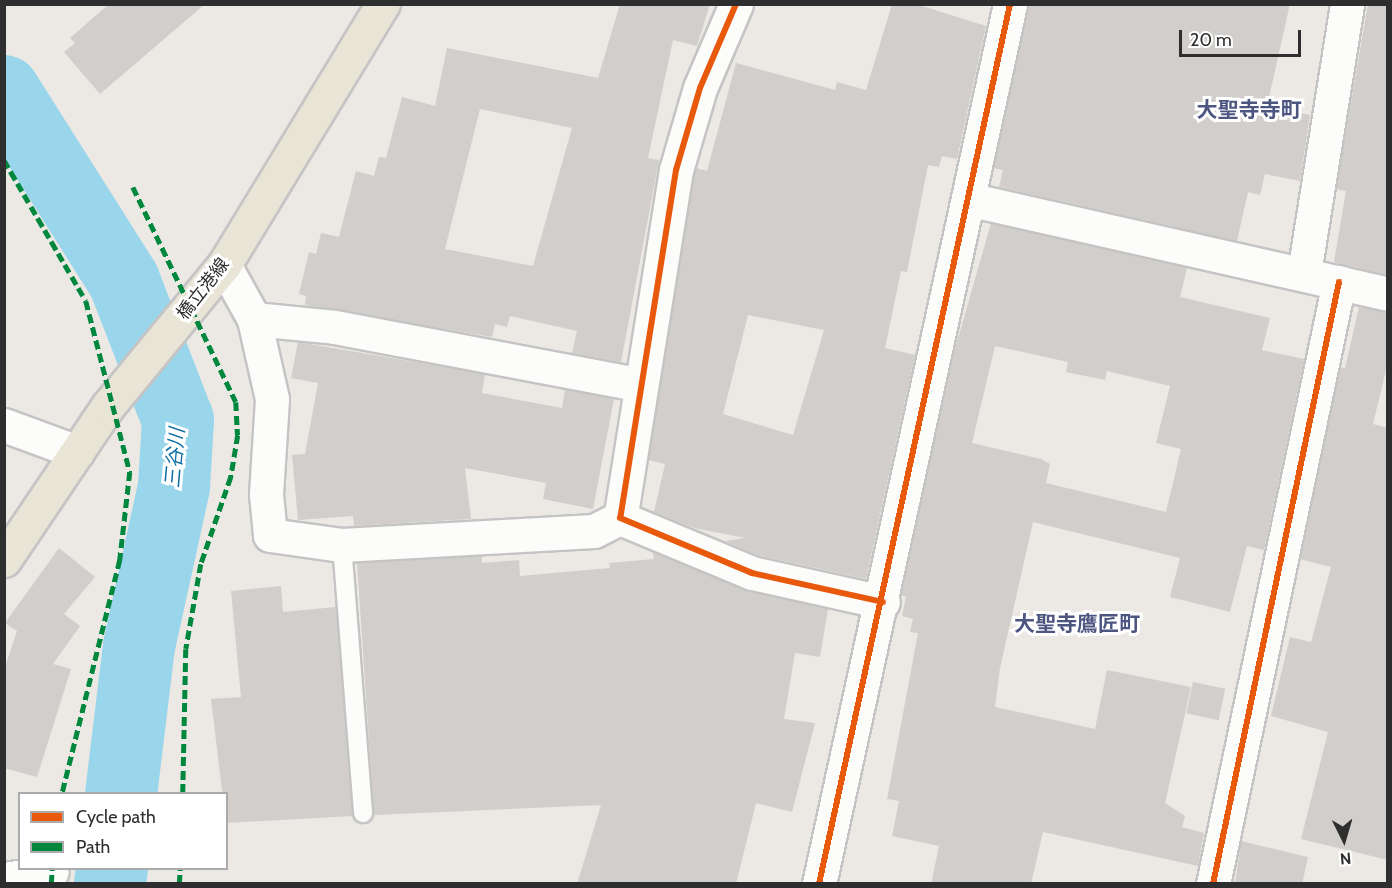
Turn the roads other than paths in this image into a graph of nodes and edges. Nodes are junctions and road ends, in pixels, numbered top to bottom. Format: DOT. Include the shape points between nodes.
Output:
graph roads {
  1 [pos="382,4"];
  2 [pos="736,4"];
  3 [pos="1010,4"];
  4 [pos="1347,4"];
  5 [pos="972,200"];
  6 [pos="224,265"];
  7 [pos="1304,273"];
  8 [pos="1339,282"];
  9 [pos="1388,294"];
  10 [pos="254,319"];
  11 [pos="638,384"];
  12 [pos="4,425"];
  13 [pos="77,452"];
  14 [pos="620,518"];
  15 [pos="342,545"];
  16 [pos="4,560"];
  17 [pos="883,602"];
  18 [pos="363,813"];
  19 [pos="51,872"];
  20 [pos="4,879"];
  21 [pos="819,884"];
  22 [pos="1213,884"];
  1 -- 6 [label="main road, 橋立港線"];
  2 -- 11 [label="street" via="700,88 676,170"];
  3 -- 5 [label="street"];
  4 -- 7 [label="street"];
  5 -- 7 [label="street"];
  5 -- 17 [label="street"];
  6 -- 10 [label="street"];
  6 -- 13 [label="main road, 橋立港線" via="108,406"];
  7 -- 8 [label="street"];
  8 -- 9 [label="street"];
  8 -- 22 [label="street"];
  10 -- 11 [label="street" via="335,327"];
  10 -- 15 [label="street" via="272,399 266,494 270,535"];
  11 -- 14 [label="street"];
  12 -- 13 [label="street"];
  13 -- 16 [label="main road, 橋立港線"];
  14 -- 15 [label="street" via="594,531"];
  14 -- 17 [label="street" via="752,573"];
  15 -- 18 [label="lane"];
  17 -- 21 [label="street"];
  19 -- 20 [label="street"];
}
